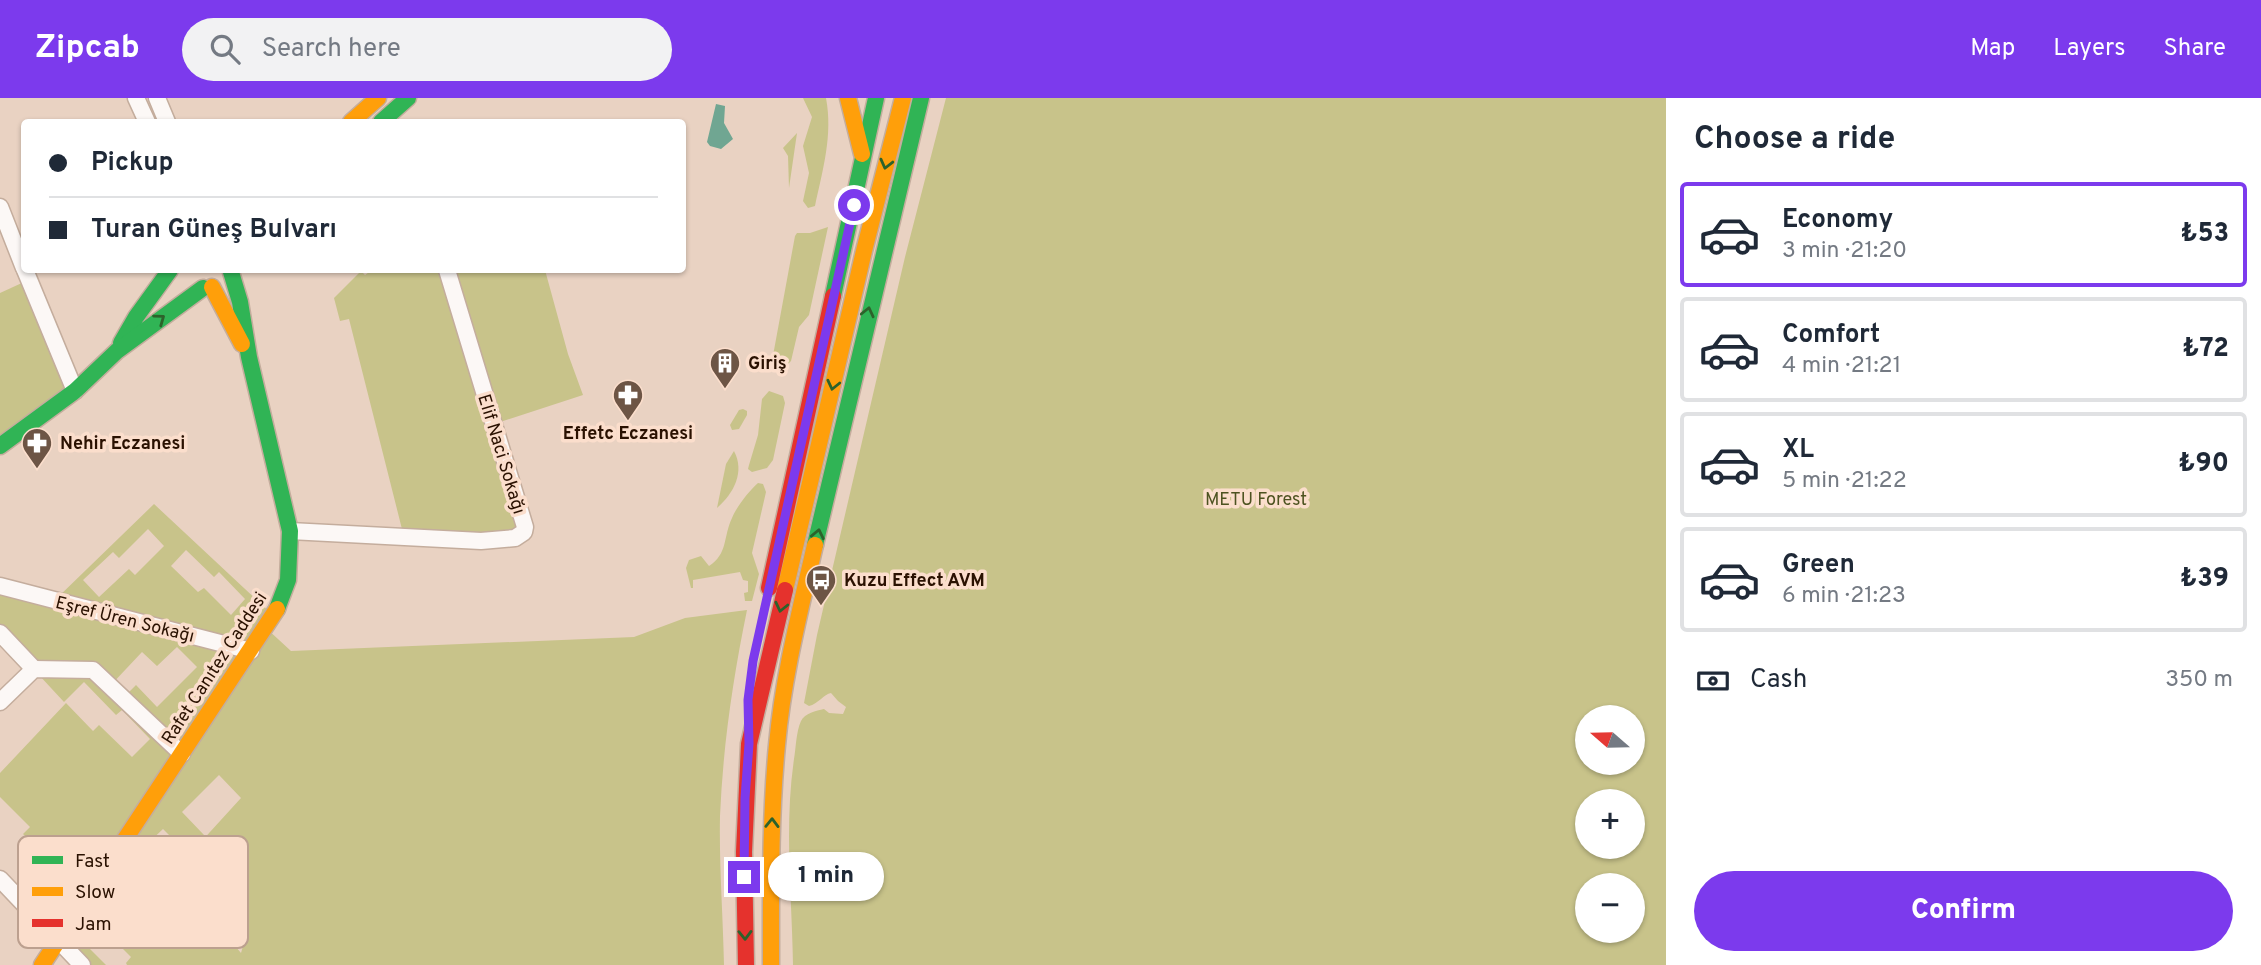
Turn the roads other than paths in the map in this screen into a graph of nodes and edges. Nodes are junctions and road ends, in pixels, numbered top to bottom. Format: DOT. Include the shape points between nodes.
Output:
graph roads {
  1 [pos="136,98"];
  2 [pos="157,98"];
  3 [pos="378,98"];
  4 [pos="848,98"];
  5 [pos="876,98"];
  6 [pos="903,98"];
  7 [pos="921,98"];
  8 [pos="935,98"];
  9 [pos="403,109"];
  10 [pos="146,119"];
  11 [pos="166,119"];
  12 [pos="354,119"];
  13 [pos="386,119"];
  14 [pos="863,161"];
  15 [pos="0,207"];
  16 [pos="21,259"];
  17 [pos="27,273"];
  18 [pos="168,273"];
  19 [pos="183,273"];
  20 [pos="230,273"];
  21 [pos="233,273"];
  22 [pos="448,273"];
  23 [pos="207,288"];
  24 [pos="117,351"];
  25 [pos="249,357"];
  26 [pos="75,391"];
  27 [pos="0,446"];
  28 [pos="290,531"];
  29 [pos="3,591"];
  30 [pos="0,633"];
  31 [pos="251,651"];
  32 [pos="34,669"];
  33 [pos="784,696"];
  34 [pos="0,702"];
  35 [pos="749,744"];
  36 [pos="182,754"];
  37 [pos="127,836"];
  38 [pos="0,878"];
  39 [pos="18,897"];
  40 [pos="53,948"];
  41 [pos="67,948"];
  42 [pos="42,965"];
  43 [pos="82,965"];
  44 [pos="746,965"];
  45 [pos="771,965"];
  1 -- 10 [label="street"];
  2 -- 11 [label="street"];
  3 -- 12 [label="main road"];
  4 -- 14 [label="main road"];
  5 -- 14 [label="main road"];
  6 -- 35 [label="main road, one-way"];
  33 -- 7 [label="main road, one-way" via="793,639"];
  8 -- 33 [label="main road" via="810,629"];
  9 -- 13 [label="main road"];
  14 -- 35 [label="main road" via="753,661"];
  15 -- 16 [label="street"];
  17 -- 26 [label="street"];
  18 -- 24 [label="main road"];
  19 -- 23 [label="main road" via="190,282"];
  20 -- 23 [label="main road" via="220,285"];
  21 -- 25 [label="main road, Rafet Canıtez Caddesi"];
  22 -- 28 [label="street, Elif Naci Sokağı" via="524,532 515,538 481,541"];
  24 -- 23 [label="main road, one-way"];
  23 -- 25 [label="main road, Rafet Canıtez Caddesi"];
  24 -- 26 [label="main road"];
  25 -- 28 [label="main road, Rafet Canıtez Caddesi"];
  26 -- 27 [label="main road"];
  28 -- 31 [label="main road, Rafet Canıtez Caddesi" via="288,580 274,616"];
  29 -- 31 [label="street, Eşref Üren Sokağı"];
  30 -- 32 [label="street"];
  31 -- 36 [label="main road, Rafet Canıtez Caddesi"];
  32 -- 34 [label="street"];
  32 -- 36 [label="street" via="93,670"];
  45 -- 33 [label="main road, one-way" via="772,814"];
  35 -- 44 [label="main road, one-way" via="744,852"];
  36 -- 37 [label="main road, Rafet Canıtez Caddesi"];
  38 -- 39 [label="street"];
  40 -- 42 [label="main road, Rafet Canıtez Caddesi"];
  41 -- 43 [label="street"];
}
